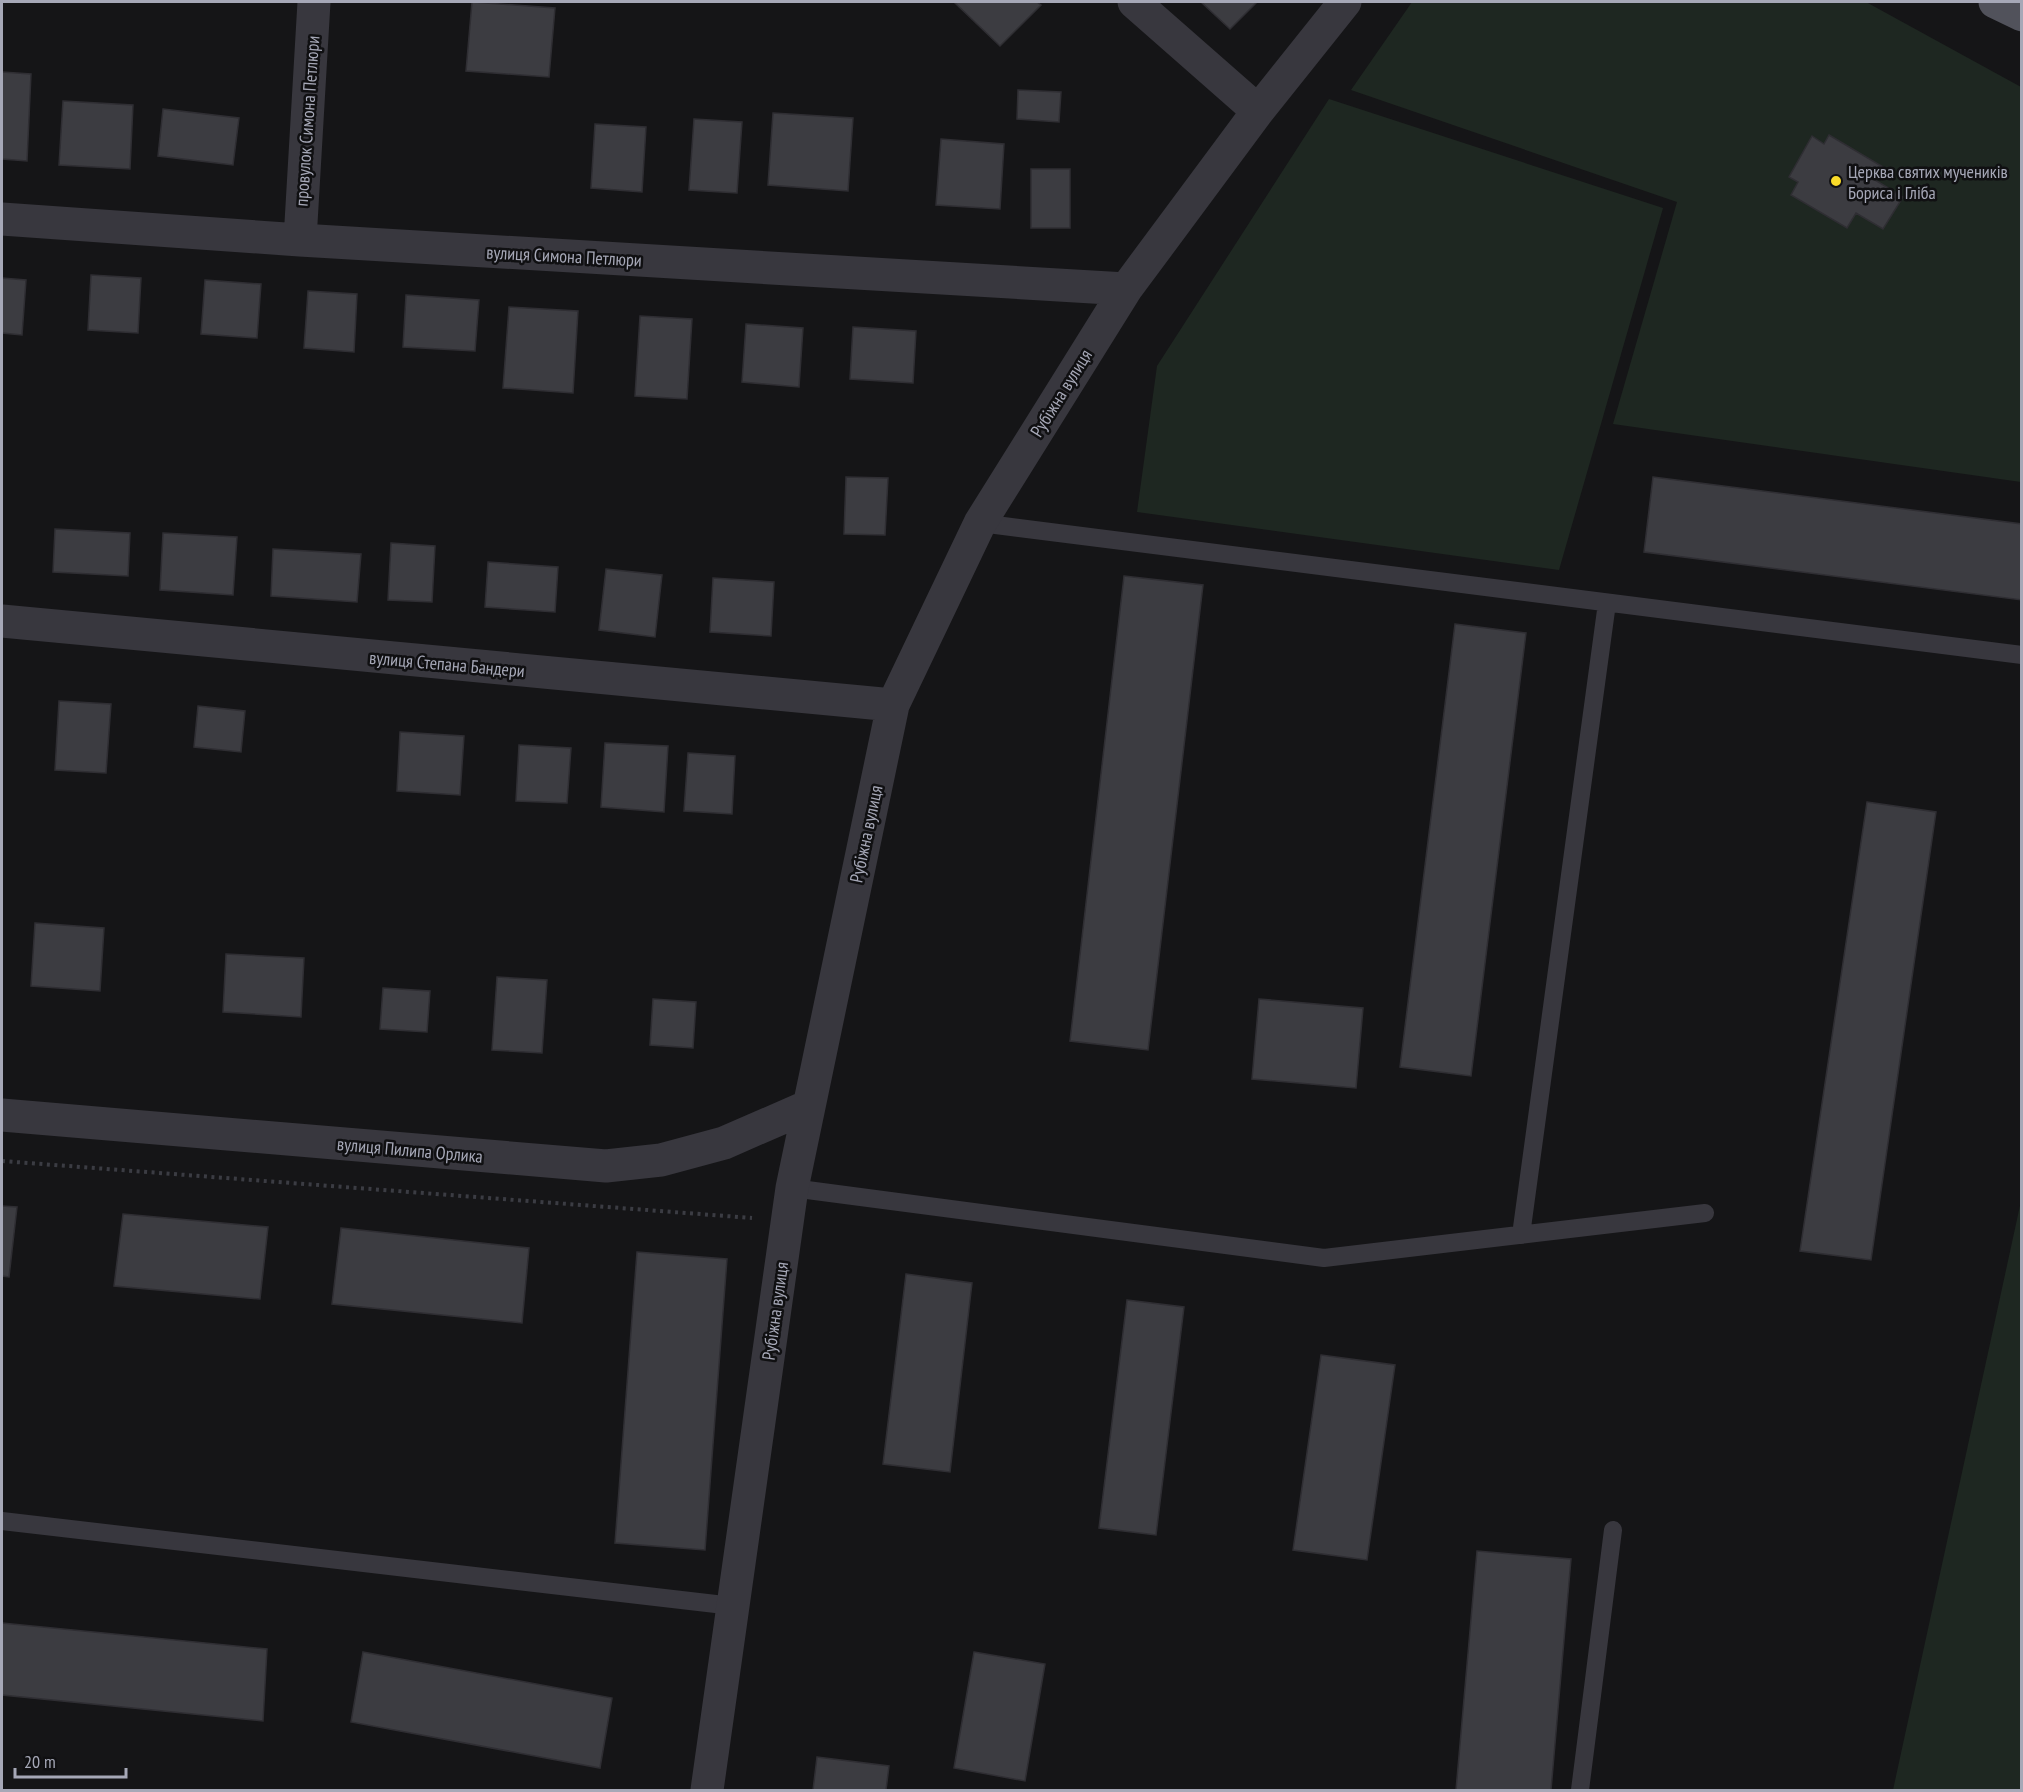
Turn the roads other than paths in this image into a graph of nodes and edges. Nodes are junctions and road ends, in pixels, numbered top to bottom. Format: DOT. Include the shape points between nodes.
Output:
graph roads {
  1 [pos="314,2"];
  2 [pos="1134,2"];
  3 [pos="1345,2"];
  4 [pos="1995,2"];
  5 [pos="2022,15"];
  6 [pos="1258,111"];
  7 [pos="2,219"];
  8 [pos="300,240"];
  9 [pos="1126,289"];
  10 [pos="980,523"];
  11 [pos="1607,603"];
  12 [pos="2,621"];
  13 [pos="2022,655"];
  14 [pos="893,705"];
  15 [pos="809,1106"];
  16 [pos="2,1114"];
  17 [pos="792,1188"];
  18 [pos="1706,1213"];
  19 [pos="1521,1235"];
  20 [pos="2,1521"];
  21 [pos="1614,1530"];
  22 [pos="733,1606"];
  23 [pos="707,1791"];
  24 [pos="1580,1791"];
  1 -- 8 [label="street, провулок Симона Петлюри"];
  2 -- 6 [label="street"];
  3 -- 6 [label="street, Рубіжна вулиця"];
  4 -- 5 [label="main road"];
  6 -- 9 [label="street, Рубіжна вулиця"];
  7 -- 8 [label="street, вулиця Симона Петлюри"];
  8 -- 9 [label="street, вулиця Симона Петлюри"];
  9 -- 10 [label="street, Рубіжна вулиця"];
  10 -- 11 [label="lane"];
  10 -- 14 [label="street, Рубіжна вулиця"];
  11 -- 13 [label="lane"];
  11 -- 19 [label="lane"];
  12 -- 14 [label="street, вулиця Степана Бандери"];
  14 -- 15 [label="street, Рубіжна вулиця"];
  15 -- 16 [label="street, вулиця Пилипа Орлика" via="724,1143 662,1160 606,1167"];
  15 -- 17 [label="street, Рубіжна вулиця"];
  17 -- 19 [label="lane" via="1324,1258"];
  17 -- 22 [label="street, Рубіжна вулиця"];
  18 -- 19 [label="lane"];
  20 -- 22 [label="lane"];
  21 -- 24 [label="lane"];
  22 -- 23 [label="street, Рубіжна вулиця"];
}
